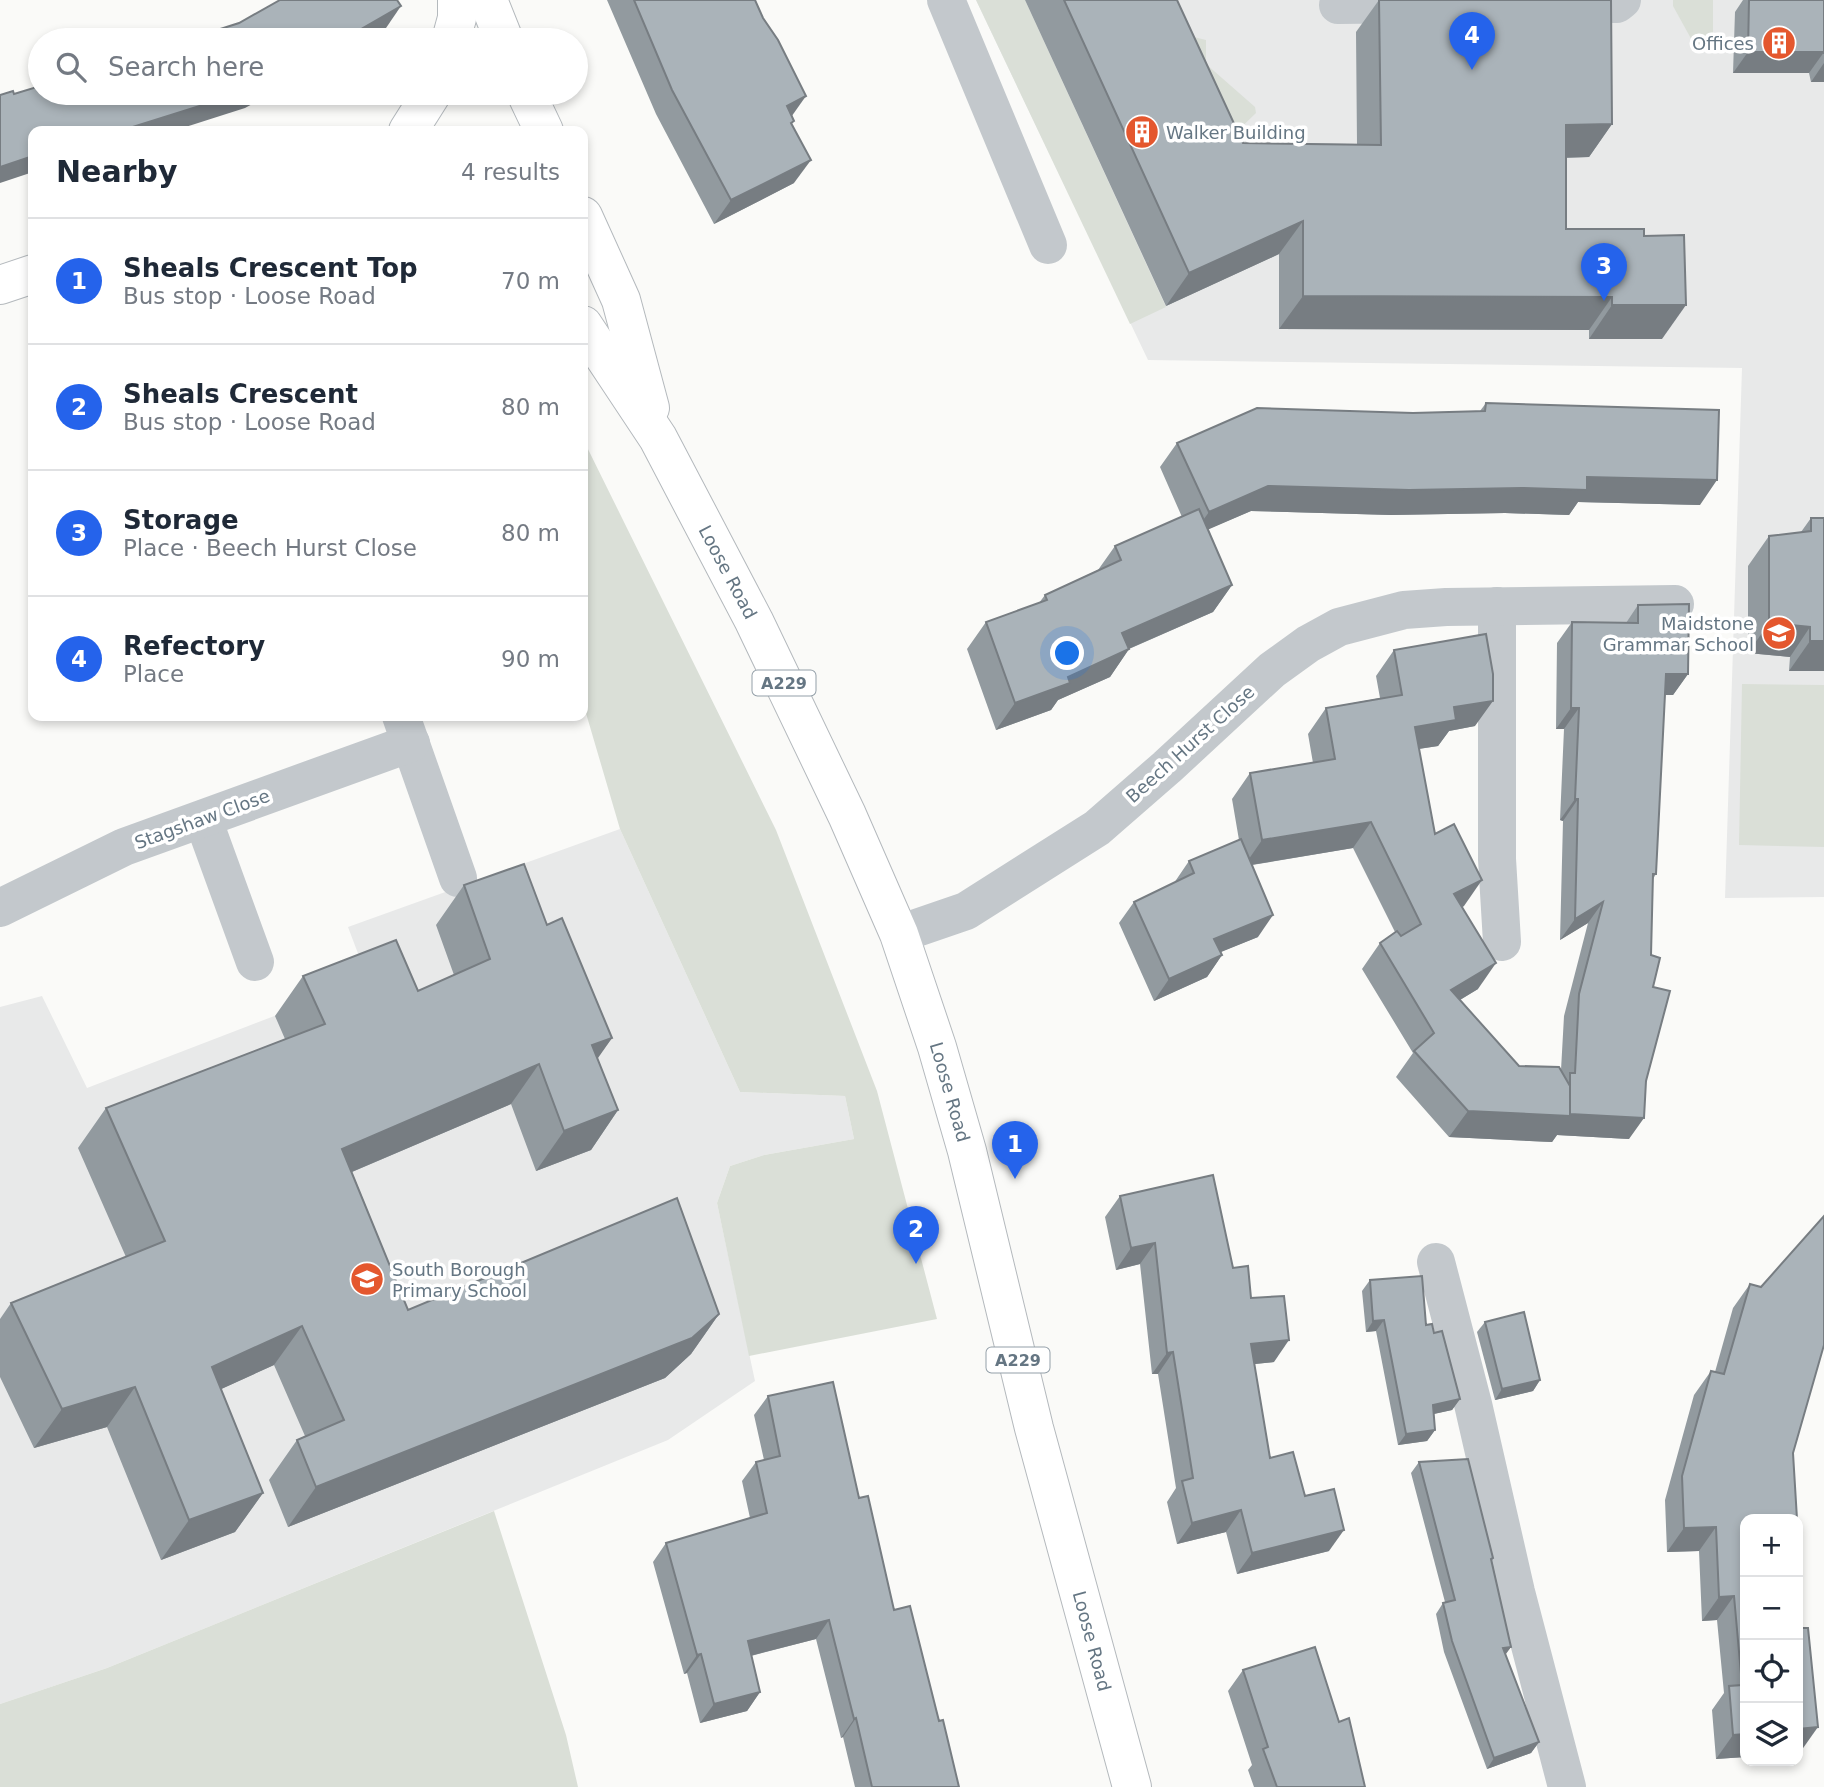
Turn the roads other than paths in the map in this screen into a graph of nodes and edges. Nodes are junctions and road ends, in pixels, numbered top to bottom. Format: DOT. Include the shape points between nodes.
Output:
graph roads {
  1 [pos="457,0"];
  2 [pos="488,0"];
  3 [pos="946,0"];
  4 [pos="1622,0"];
  5 [pos="1458,4"];
  6 [pos="1525,4"];
  7 [pos="1338,5"];
  8 [pos="454,28"];
  9 [pos="499,28"];
  10 [pos="424,105"];
  11 [pos="532,105"];
  12 [pos="411,126"];
  13 [pos="542,126"];
  14 [pos="588,227"];
  15 [pos="1048,245"];
  16 [pos="28,276"];
  17 [pos="0,285"];
  18 [pos="588,333"];
  19 [pos="658,438"];
  20 [pos="1675,604"];
  21 [pos="1497,606"];
  22 [pos="406,729"];
  23 [pos="203,819"];
  24 [pos="458,878"];
  25 [pos="0,908"];
  26 [pos="899,934"];
  27 [pos="1502,942"];
  28 [pos="255,962"];
  29 [pos="1436,1262"];
  30 [pos="1132,1787"];
  31 [pos="1567,1787"];
  1 -- 8 [label="highway"];
  2 -- 9 [label="highway"];
  3 -- 15 [label="street"];
  4 -- 6 [label="street" via="1617,4"];
  5 -- 7 [label="street"];
  10 -- 12 [label="highway"];
  11 -- 13 [label="highway"];
  14 -- 19 [label="highway, Loose Road / A229" via="621,300"];
  16 -- 17 [label="highway"];
  18 -- 19 [label="highway, Loose Road / A229"];
  19 -- 26 [label="highway, Loose Road / A229" via="754,621"];
  20 -- 21 [label="street, Beech Hurst Close"];
  21 -- 26 [label="street, Beech Hurst Close" via="1404,610 1339,626 1272,670 1097,828 966,911"];
  21 -- 27 [label="street" via="1497,859"];
  22 -- 23 [label="street, Stagshaw Close"];
  22 -- 24 [label="street, Stagshaw Close"];
  23 -- 25 [label="street, Stagshaw Close" via="124,847"];
  23 -- 28 [label="street"];
  26 -- 30 [label="highway, Loose Road / A229" via="967,1151 1034,1428"];
  29 -- 31 [label="street"];
}
